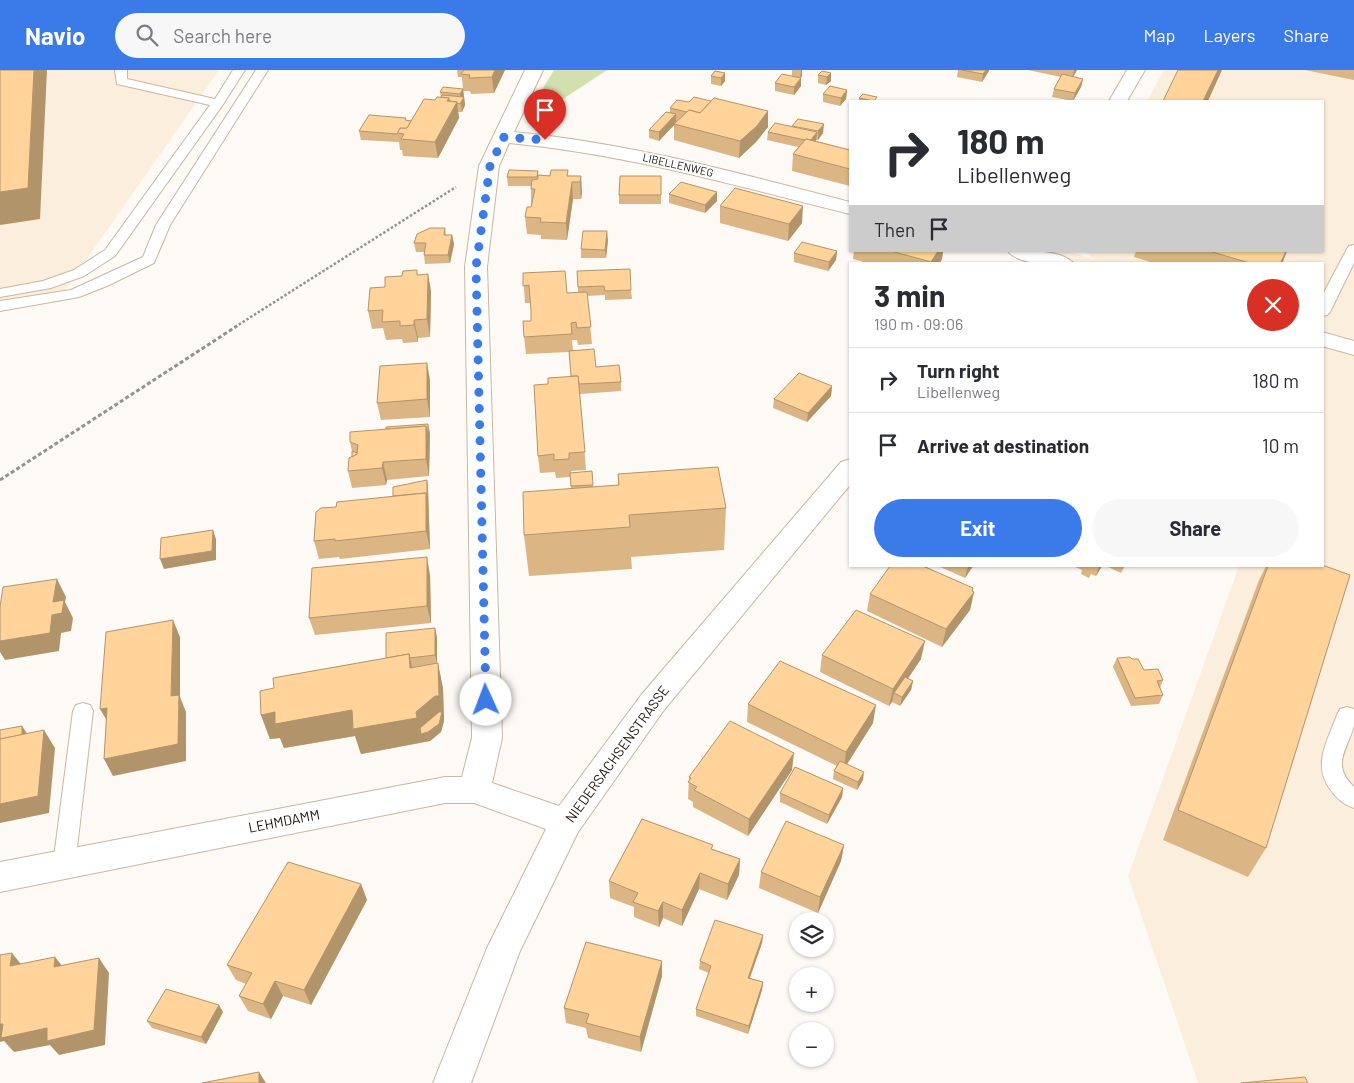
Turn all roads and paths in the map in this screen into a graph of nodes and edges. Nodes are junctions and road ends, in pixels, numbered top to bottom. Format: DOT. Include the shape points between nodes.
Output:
graph roads {
  1 [pos="121,70"];
  2 [pos="239,70"];
  3 [pos="262,70"];
  4 [pos="534,70"];
  5 [pos="1136,70"];
  6 [pos="1119,100"];
  7 [pos="218,103"];
  8 [pos="504,137"];
  9 [pos="490,166"];
  10 [pos="849,208"];
  11 [pos="1354,249"];
  12 [pos="1027,255"];
  13 [pos="1055,262"];
  14 [pos="0,293"];
  15 [pos="0,306"];
  16 [pos="1324,308"];
  17 [pos="1324,340"];
  18 [pos="1354,348"];
  19 [pos="849,469"];
  20 [pos="0,480"];
  21 [pos="83,711"];
  22 [pos="1347,716"];
  23 [pos="474,790"];
  24 [pos="1354,799"];
  25 [pos="566,822"];
  26 [pos="64,865"];
  27 [pos="0,877"];
  28 [pos="452,1083"];
  1 -- 7 [label="lane" via="121,81"];
  2 -- 7 [label="lane"];
  3 -- 15 [label="lane" via="163,226 148,260 74,294"];
  4 -- 8 [label="street"];
  5 -- 6 [label="street"];
  7 -- 14 [label="lane" via="110,253 80,273 46,285"];
  8 -- 9 [label="street"];
  8 -- 10 [label="street, LIBELLENWEG" via="545,140 666,161"];
  9 -- 20 [label="path"];
  9 -- 23 [label="street" via="476,267 487,738"];
  11 -- 16 [label="lane"];
  12 -- 13 [label="street"];
  17 -- 18 [label="street"];
  19 -- 25 [label="street, NIEDERSACHSENSTRASSE" via="653,702"];
  21 -- 26 [label="lane"];
  22 -- 24 [label="lane" via="1330,766 1345,794"];
  23 -- 25 [label="street, LEHMDAMM"];
  23 -- 26 [label="street, LEHMDAMM" via="445,790"];
  25 -- 28 [label="street, NIEDERSACHSENSTRASSE" via="504,948"];
  26 -- 27 [label="street, LEHMDAMM"];
}
